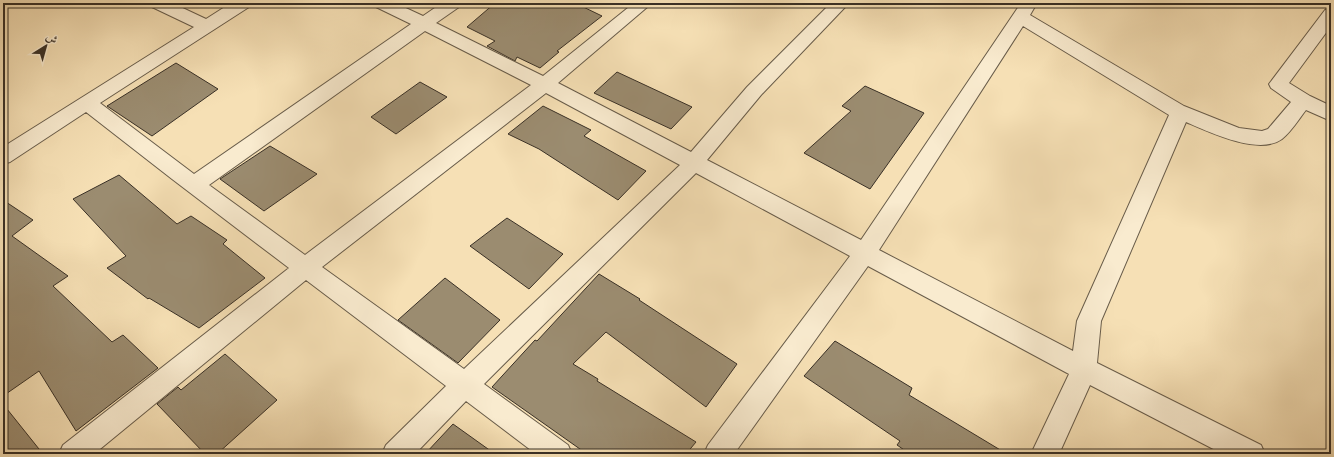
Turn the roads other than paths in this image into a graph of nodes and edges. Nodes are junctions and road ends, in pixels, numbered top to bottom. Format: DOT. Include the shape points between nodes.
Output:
graph roads {
  1 [pos="158,3"];
  2 [pos="243,3"];
  3 [pos="382,3"];
  4 [pos="453,3"];
  5 [pos="644,3"];
  6 [pos="841,3"];
  7 [pos="1024,10"];
  8 [pos="1331,14"];
  9 [pos="423,23"];
  10 [pos="206,26"];
  11 [pos="545,84"];
  12 [pos="1303,101"];
  13 [pos="87,103"];
  14 [pos="1180,113"];
  15 [pos="1331,114"];
  16 [pos="3,157"];
  17 [pos="693,163"];
  18 [pos="194,184"];
  19 [pos="864,254"];
  20 [pos="306,267"];
  21 [pos="1084,369"];
  22 [pos="464,385"];
  23 [pos="73,454"];
  24 [pos="396,454"];
  25 [pos="558,454"];
  26 [pos="718,454"];
  27 [pos="1045,454"];
  28 [pos="1251,454"];
  1 -- 10 [label="street"];
  2 -- 10 [label="street"];
  3 -- 9 [label="street"];
  4 -- 9 [label="street"];
  5 -- 11 [label="street"];
  6 -- 17 [label="street" via="754,91"];
  7 -- 14 [label="street"];
  7 -- 19 [label="street"];
  8 -- 12 [label="street" via="1278,84"];
  9 -- 11 [label="street"];
  9 -- 18 [label="street"];
  10 -- 13 [label="street"];
  11 -- 17 [label="street"];
  11 -- 20 [label="street"];
  12 -- 14 [label="street" via="1275,134 1263,138 1237,135"];
  12 -- 15 [label="street"];
  13 -- 16 [label="street"];
  13 -- 18 [label="street"];
  14 -- 21 [label="street" via="1089,321"];
  17 -- 19 [label="street"];
  17 -- 22 [label="street"];
  18 -- 20 [label="street"];
  19 -- 21 [label="street"];
  19 -- 26 [label="street"];
  20 -- 22 [label="street"];
  20 -- 23 [label="street"];
  21 -- 27 [label="street"];
  21 -- 28 [label="street"];
  22 -- 24 [label="street"];
  22 -- 25 [label="street"];
}
